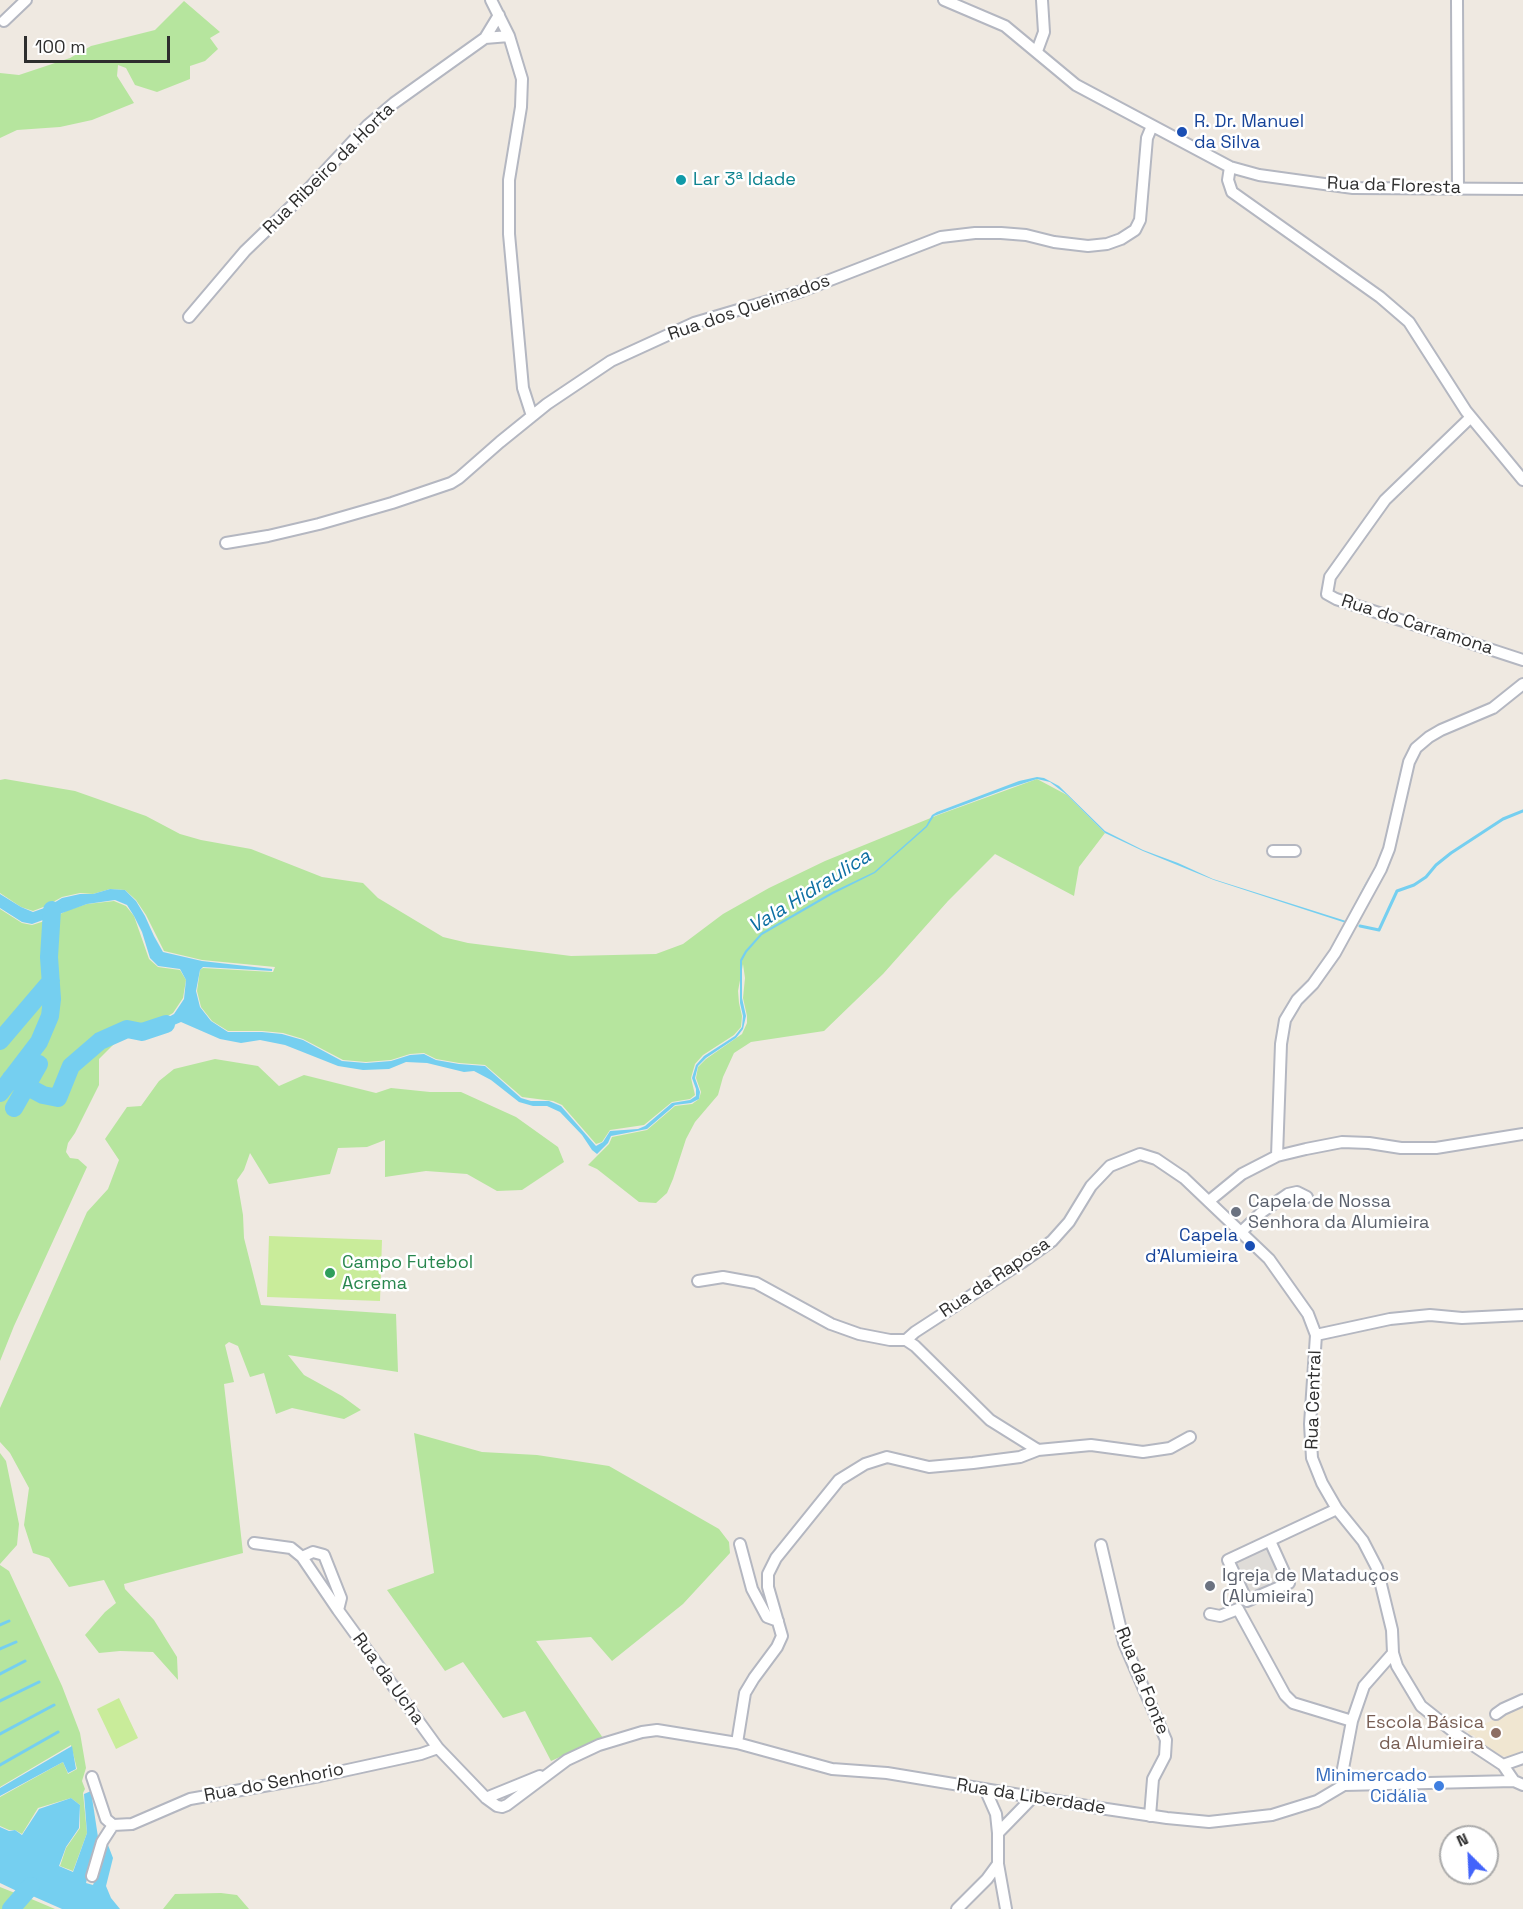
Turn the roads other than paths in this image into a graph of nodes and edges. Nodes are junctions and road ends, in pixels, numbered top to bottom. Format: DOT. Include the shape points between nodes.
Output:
graph roads {
  1 [pos="26,0"];
  2 [pos="491,0"];
  3 [pos="944,0"];
  4 [pos="1042,0"];
  5 [pos="1457,0"];
  6 [pos="499,15"];
  7 [pos="4,21"];
  8 [pos="508,36"];
  9 [pos="485,38"];
  10 [pos="1036,51"];
  11 [pos="1152,126"];
  12 [pos="1230,167"];
  13 [pos="1458,189"];
  14 [pos="1523,189"];
  15 [pos="189,317"];
  16 [pos="532,416"];
  17 [pos="1471,417"];
  18 [pos="1523,480"];
  19 [pos="226,543"];
  20 [pos="1523,660"];
  21 [pos="1523,684"];
  22 [pos="1273,851"];
  23 [pos="1295,851"];
  24 [pos="1523,1134"];
  25 [pos="1277,1156"];
  26 [pos="1307,1197"];
  27 [pos="1209,1201"];
  28 [pos="1241,1232"];
  29 [pos="698,1281"];
  30 [pos="1523,1315"];
  31 [pos="1316,1335"];
  32 [pos="906,1340"];
  33 [pos="1190,1437"];
  34 [pos="1038,1450"];
  35 [pos="1337,1509"];
  36 [pos="1270,1541"];
  37 [pos="254,1543"];
  38 [pos="740,1544"];
  39 [pos="1101,1545"];
  40 [pos="302,1557"];
  41 [pos="1243,1605"];
  42 [pos="338,1610"];
  43 [pos="1210,1614"];
  44 [pos="778,1621"];
  45 [pos="1393,1653"];
  46 [pos="1523,1700"];
  47 [pos="1496,1714"];
  48 [pos="1353,1721"];
  49 [pos="737,1743"];
  50 [pos="438,1748"];
  51 [pos="1523,1758"];
  52 [pos="1503,1765"];
  53 [pos="92,1777"];
  54 [pos="1519,1783"];
  55 [pos="1344,1785"];
  56 [pos="985,1789"];
  57 [pos="1034,1796"];
  58 [pos="1150,1816"];
  59 [pos="112,1825"];
  60 [pos="998,1833"];
  61 [pos="998,1864"];
  62 [pos="92,1876"];
  63 [pos="957,1909"];
  64 [pos="1006,1909"];
  1 -- 7 [label="street"];
  2 -- 6 [label="street"];
  3 -- 10 [label="street, Rua da Floresta" via="1005,26"];
  4 -- 10 [label="street" via="1044,32"];
  5 -- 13 [label="street"];
  6 -- 8 [label="street"];
  6 -- 9 [label="street, Rua Ribeiro da Horta"];
  8 -- 9 [label="street"];
  8 -- 16 [label="street" via="522,79 509,180 509,234 523,388"];
  9 -- 15 [label="street, Rua Ribeiro da Horta" via="368,125 245,251"];
  10 -- 11 [label="street, Rua da Floresta" via="1076,85"];
  11 -- 12 [label="street, Rua da Floresta"];
  11 -- 16 [label="street, Rua dos Queimados" via="1147,138 1140,220 1135,230 1121,239 1088,246 1001,233 941,237 799,292 694,323 608,363"];
  12 -- 13 [label="street, Rua da Floresta" via="1259,176 1353,188"];
  12 -- 17 [label="street" via="1228,180 1232,192 1409,322"];
  13 -- 14 [label="street, Rua da Floresta"];
  16 -- 19 [label="street, Rua dos Queimados" via="451,483 319,524"];
  17 -- 18 [label="street"];
  17 -- 20 [label="street, Rua do Carramona" via="1385,500 1330,577 1327,594"];
  21 -- 25 [label="street" via="1493,708 1442,730 1416,748 1381,869 1335,953 1285,1020"];
  22 -- 23 [label="street"];
  24 -- 25 [label="street" via="1436,1148 1342,1142"];
  25 -- 27 [label="street" via="1242,1174"];
  26 -- 28 [label="street" via="1297,1192 1288,1194"];
  27 -- 28 [label="street, Rua Central"];
  27 -- 32 [label="street, Rua da Raposa" via="1156,1159 1140,1154 1110,1166 1052,1241"];
  28 -- 31 [label="street, Rua Central" via="1269,1259 1308,1314"];
  29 -- 32 [label="street" via="723,1277 756,1283 831,1324 859,1334"];
  30 -- 31 [label="street" via="1430,1315"];
  31 -- 35 [label="street, Rua Central" via="1310,1424 1312,1458"];
  32 -- 34 [label="street" via="990,1420"];
  33 -- 34 [label="street" via="1170,1448 1143,1452 1091,1445"];
  34 -- 44 [label="street" via="1020,1457 929,1467 887,1457 865,1464 839,1480 776,1558 768,1574"];
  35 -- 36 [label="street"];
  35 -- 45 [label="street, Rua Central" via="1363,1541 1377,1568 1392,1630"];
  36 -- 41 [label="street" via="1228,1560"];
  36 -- 41 [label="street" via="1289,1583"];
  37 -- 40 [label="street, Rua da Ucha" via="291,1548"];
  38 -- 44 [label="street" via="752,1588 767,1617"];
  39 -- 58 [label="street, Rua da Fonte" via="1124,1643 1166,1740 1165,1756 1153,1779"];
  40 -- 42 [label="street, Rua da Ucha"];
  40 -- 42 [label="street, Rua da Ucha" via="313,1552 324,1555 341,1598"];
  41 -- 43 [label="street" via="1220,1616"];
  41 -- 48 [label="street" via="1293,1703"];
  42 -- 50 [label="street, Rua da Ucha"];
  44 -- 49 [label="street" via="782,1636 746,1693"];
  45 -- 48 [label="street" via="1364,1686"];
  45 -- 52 [label="street, Rua Central" via="1421,1706"];
  46 -- 47 [label="street"];
  48 -- 55 [label="street" via="1342,1774"];
  49 -- 50 [label="street, Rua da Liberdade" via="657,1730 642,1732 567,1760 502,1807 486,1798"];
  49 -- 56 [label="street, Rua da Liberdade" via="832,1768"];
  50 -- 59 [label="street, Rua do Senhorio" via="320,1776 190,1799 132,1824"];
  51 -- 52 [label="street"];
  52 -- 54 [label="street, Rua Central"];
  53 -- 59 [label="street" via="102,1813"];
  54 -- 55 [label="street, Rua da Liberdade"];
  55 -- 58 [label="street, Rua da Liberdade" via="1317,1801 1272,1815 1209,1822"];
  56 -- 57 [label="street, Rua da Liberdade"];
  56 -- 60 [label="street" via="996,1814"];
  57 -- 58 [label="street, Rua da Liberdade"];
  57 -- 60 [label="street"];
  59 -- 62 [label="street" via="102,1842"];
  60 -- 61 [label="street"];
  61 -- 63 [label="street"];
  61 -- 64 [label="street"];
}
